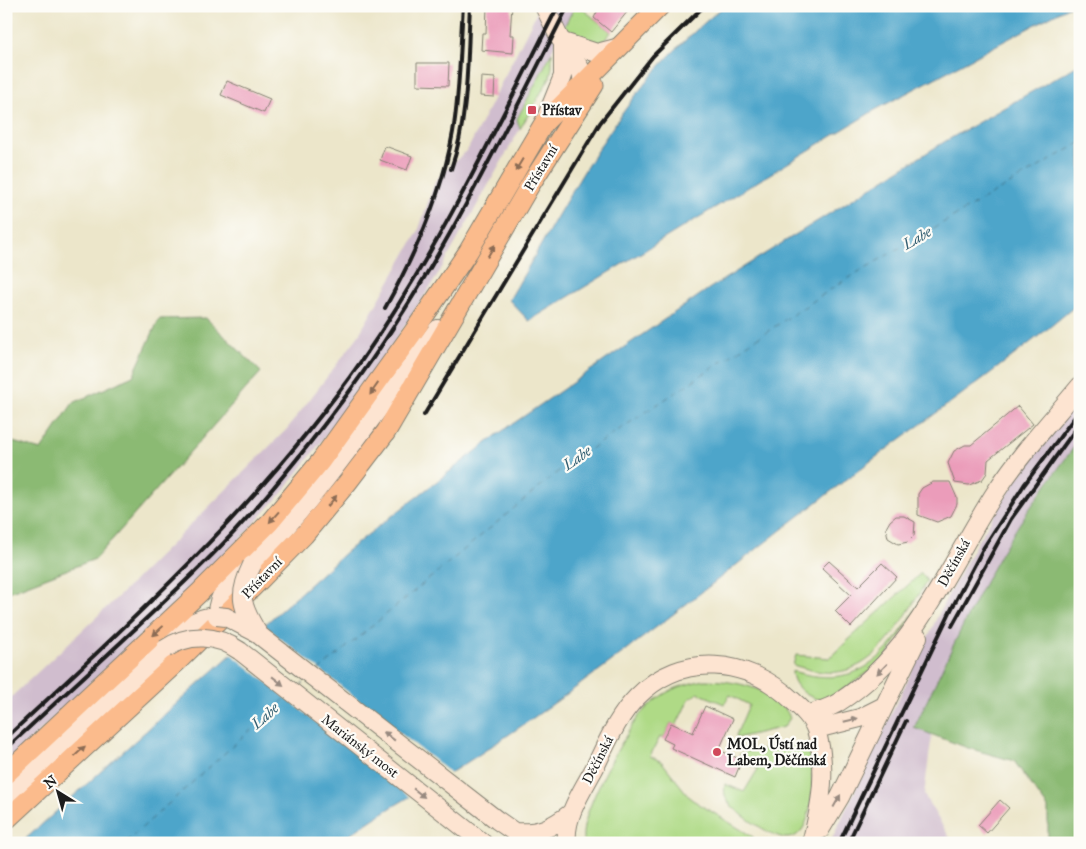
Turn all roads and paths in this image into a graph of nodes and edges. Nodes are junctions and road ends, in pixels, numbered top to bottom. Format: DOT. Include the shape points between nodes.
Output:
graph roads {
  1 [pos="544,6"];
  2 [pos="660,6"];
  3 [pos="563,42"];
  4 [pos="620,46"];
  5 [pos="583,82"];
  6 [pos="578,106"];
  7 [pos="544,123"];
  8 [pos="468,252"];
  9 [pos="466,293"];
  10 [pos="1080,386"];
  11 [pos="372,419"];
  12 [pos="252,565"];
  13 [pos="932,602"];
  14 [pos="217,616"];
  15 [pos="259,634"];
  16 [pos="165,649"];
  17 [pos="240,651"];
  18 [pos="884,706"];
  19 [pos="812,722"];
  20 [pos="6,774"];
  21 [pos="6,797"];
  22 [pos="571,813"];
  23 [pos="6,820"];
  24 [pos="514,832"];
  25 [pos="483,842"];
  26 [pos="530,843"];
  27 [pos="567,843"];
  28 [pos="812,843"];
  1 -- 3 [label="street"];
  2 -- 4 [label="main road, Přístavní"];
  3 -- 4 [label="street" via="597,53"];
  3 -- 5 [label="street" via="580,68"];
  3 -- 7 [label="street" via="563,76"];
  4 -- 5 [label="main road, Přístavní"];
  4 -- 6 [label="main road, Přístavní"];
  5 -- 6 [label="street"];
  5 -- 7 [label="main road, Přístavní"];
  9 -- 6 [label="main road, Přístavní, one-way"];
  7 -- 8 [label="main road, Přístavní, one-way"];
  8 -- 11 [label="street, Přístavní" via="422,338"];
  8 -- 20 [label="main road, Přístavní, one-way" via="359,410 270,522"];
  9 -- 11 [label="street, Přístavní"];
  23 -- 9 [label="main road, Přístavní, one-way" via="178,661 304,534 386,432"];
  10 -- 13 [label="street, Děčínská" via="997,489"];
  11 -- 12 [label="street, Přístavní" via="293,520"];
  12 -- 14 [label="street" via="221,594"];
  12 -- 15 [label="street, Mariánský most, bridge" via="241,597"];
  13 -- 18 [label="street"];
  13 -- 19 [label="street, Děčínská, one-way" via="903,644 871,679"];
  14 -- 15 [label="street, Mariánský most, bridge" via="226,617"];
  14 -- 16 [label="street, bridge" via="200,618 187,625"];
  14 -- 17 [label="street, Mariánský most, bridge"];
  24 -- 15 [label="street, Mariánský most, one-way"];
  16 -- 17 [label="street, Mariánský most, bridge" via="179,641 204,637 223,641"];
  16 -- 21 [label="street"];
  17 -- 25 [label="street, Mariánský most, one-way"];
  19 -- 18 [label="street, one-way" via="860,718"];
  28 -- 18 [label="street, one-way" via="840,797"];
  19 -- 22 [label="street, Děčínská" via="770,681 738,668 693,666 674,673 648,688 625,711"];
  19 -- 28 [label="street" via="823,775 822,798"];
  22 -- 24 [label="street, Děčínská" via="555,825 532,833"];
  22 -- 27 [label="street, Děčínská"];
  24 -- 26 [label="street, Mariánský most"];
}
